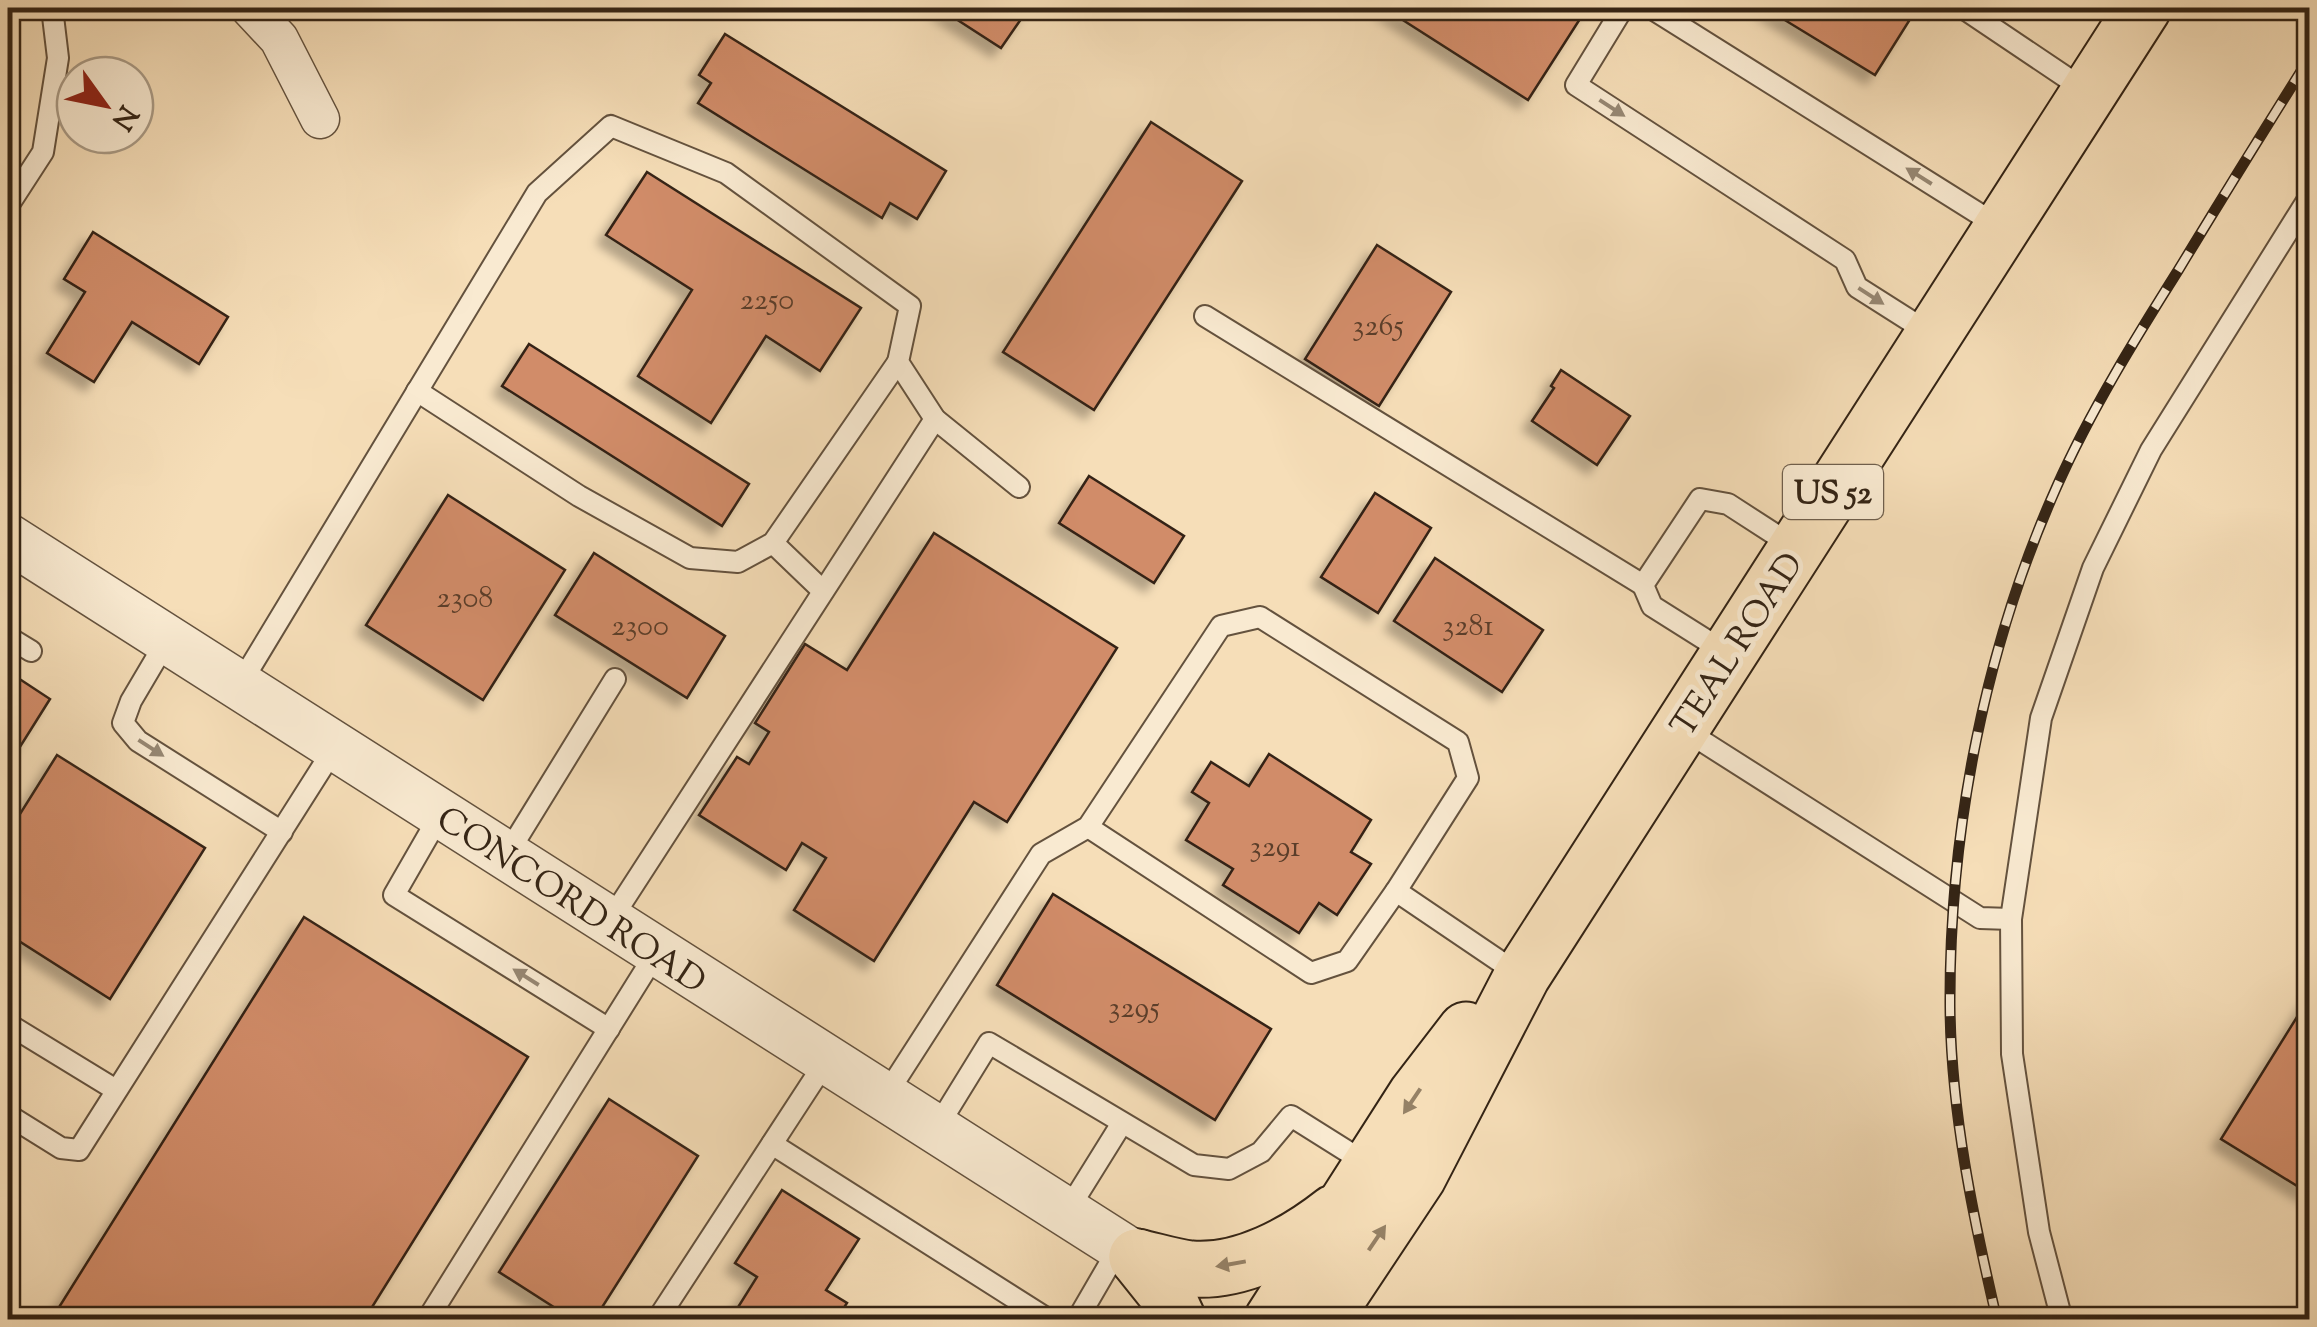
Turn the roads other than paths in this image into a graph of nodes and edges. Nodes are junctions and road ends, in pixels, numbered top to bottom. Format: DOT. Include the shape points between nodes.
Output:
graph roads {
  1 [pos="52,8"];
  2 [pos="250,8"];
  3 [pos="1622,8"];
  4 [pos="1651,8"];
  5 [pos="1963,8"];
  6 [pos="2142,8"];
  7 [pos="2088,92"];
  8 [pos="320,119"];
  9 [pos="2310,196"];
  10 [pos="8,206"];
  11 [pos="2002,228"];
  12 [pos="1206,316"];
  13 [pos="1934,336"];
  14 [pos="898,362"];
  15 [pos="417,391"];
  16 [pos="935,419"];
  17 [pos="1019,487"];
  18 [pos="8,538"];
  19 [pos="773,543"];
  20 [pos="1797,549"];
  21 [pos="1644,584"];
  22 [pos="824,591"];
  23 [pos="8,636"];
  24 [pos="167,640"];
  25 [pos="31,651"];
  26 [pos="1730,655"];
  27 [pos="615,679"];
  28 [pos="239,686"];
  29 [pos="1683,728"];
  30 [pos="335,747"];
  31 [pos="440,815"];
  32 [pos="1088,828"];
  33 [pos="282,832"];
  34 [pos="506,856"];
  35 [pos="1396,891"];
  36 [pos="2011,919"];
  37 [pos="609,923"];
  38 [pos="656,953"];
  39 [pos="1522,976"];
  40 [pos="8,1024"];
  41 [pos="609,1029"];
  42 [pos="826,1062"];
  43 [pos="116,1090"];
  44 [pos="884,1098"];
  45 [pos="8,1115"];
  46 [pos="1122,1122"];
  47 [pos="934,1131"];
  48 [pos="772,1144"];
  49 [pos="1358,1184"];
  50 [pos="1066,1212"];
  51 [pos="1128,1252"];
  52 [pos="427,1320"];
  53 [pos="657,1320"];
  54 [pos="1049,1320"];
  55 [pos="1078,1320"];
  56 [pos="1178,1320"];
  57 [pos="1272,1320"];
  58 [pos="1323,1320"];
  59 [pos="2062,1320"];
  1 -- 10 [label="lane" via="58,58 43,152"];
  2 -- 8 [label="street" via="279,39"];
  3 -- 13 [label="lane, one-way" via="1576,85 1845,260 1857,288"];
  11 -- 4 [label="lane, one-way"];
  5 -- 7 [label="lane"];
  6 -- 7 [label="main road, TEAL ROAD / US 52"];
  7 -- 11 [label="main road, TEAL ROAD / US 52"];
  9 -- 36 [label="lane" via="2151,450 2093,568 2041,718"];
  11 -- 13 [label="main road, TEAL ROAD / US 52"];
  12 -- 21 [label="lane"];
  13 -- 20 [label="main road, TEAL ROAD / US 52"];
  14 -- 15 [label="lane" via="910,306 726,173 611,126 537,193"];
  14 -- 16 [label="lane"];
  14 -- 19 [label="lane"];
  15 -- 19 [label="lane" via="579,496 690,558 738,562"];
  15 -- 28 [label="lane"];
  16 -- 17 [label="lane"];
  16 -- 22 [label="lane"];
  18 -- 24 [label="street, CONCORD ROAD"];
  19 -- 22 [label="lane"];
  20 -- 21 [label="lane" via="1728,504 1700,499"];
  20 -- 26 [label="main road, TEAL ROAD / US 52"];
  21 -- 26 [label="lane" via="1652,606"];
  22 -- 37 [label="lane"];
  23 -- 25 [label="lane"];
  24 -- 28 [label="street, CONCORD ROAD"];
  24 -- 33 [label="lane, one-way" via="123,723 138,740"];
  26 -- 29 [label="main road, TEAL ROAD / US 52"];
  27 -- 34 [label="lane"];
  28 -- 30 [label="street, CONCORD ROAD"];
  29 -- 36 [label="lane" via="1980,918"];
  29 -- 39 [label="main road, TEAL ROAD / US 52"];
  30 -- 31 [label="street, CONCORD ROAD"];
  30 -- 33 [label="lane"];
  31 -- 34 [label="street, CONCORD ROAD"];
  41 -- 31 [label="lane, one-way" via="394,895"];
  32 -- 35 [label="lane" via="1311,972 1348,962"];
  32 -- 35 [label="lane" via="1221,626 1260,617 1458,742 1468,778"];
  32 -- 44 [label="lane" via="1041,854"];
  33 -- 43 [label="lane"];
  34 -- 37 [label="street, CONCORD ROAD"];
  35 -- 39 [label="lane"];
  36 -- 59 [label="lane" via="2012,1054 2038,1232"];
  37 -- 38 [label="street, CONCORD ROAD"];
  38 -- 41 [label="lane"];
  38 -- 42 [label="street, CONCORD ROAD"];
  39 -- 49 [label="main road, TEAL ROAD / US 52, one-way" via="1448,1050"];
  58 -- 39 [label="main road, TEAL ROAD / US 52, one-way" via="1418,1177"];
  40 -- 43 [label="lane"];
  41 -- 52 [label="lane"];
  42 -- 44 [label="street, CONCORD ROAD"];
  42 -- 48 [label="lane"];
  43 -- 45 [label="lane" via="79,1150 61,1148"];
  44 -- 47 [label="street, CONCORD ROAD"];
  46 -- 47 [label="lane" via="989,1043"];
  46 -- 49 [label="lane" via="1194,1165 1229,1169 1261,1152 1291,1116"];
  46 -- 50 [label="lane"];
  47 -- 50 [label="street, CONCORD ROAD"];
  48 -- 53 [label="lane"];
  48 -- 54 [label="lane"];
  49 -- 51 [label="main road, one-way" via="1308,1234 1248,1262 1192,1269"];
  49 -- 57 [label="main road, TEAL ROAD / US 52"];
  50 -- 51 [label="street, CONCORD ROAD"];
  51 -- 55 [label="lane"];
  51 -- 56 [label="main road" via="1165,1292"];
}
